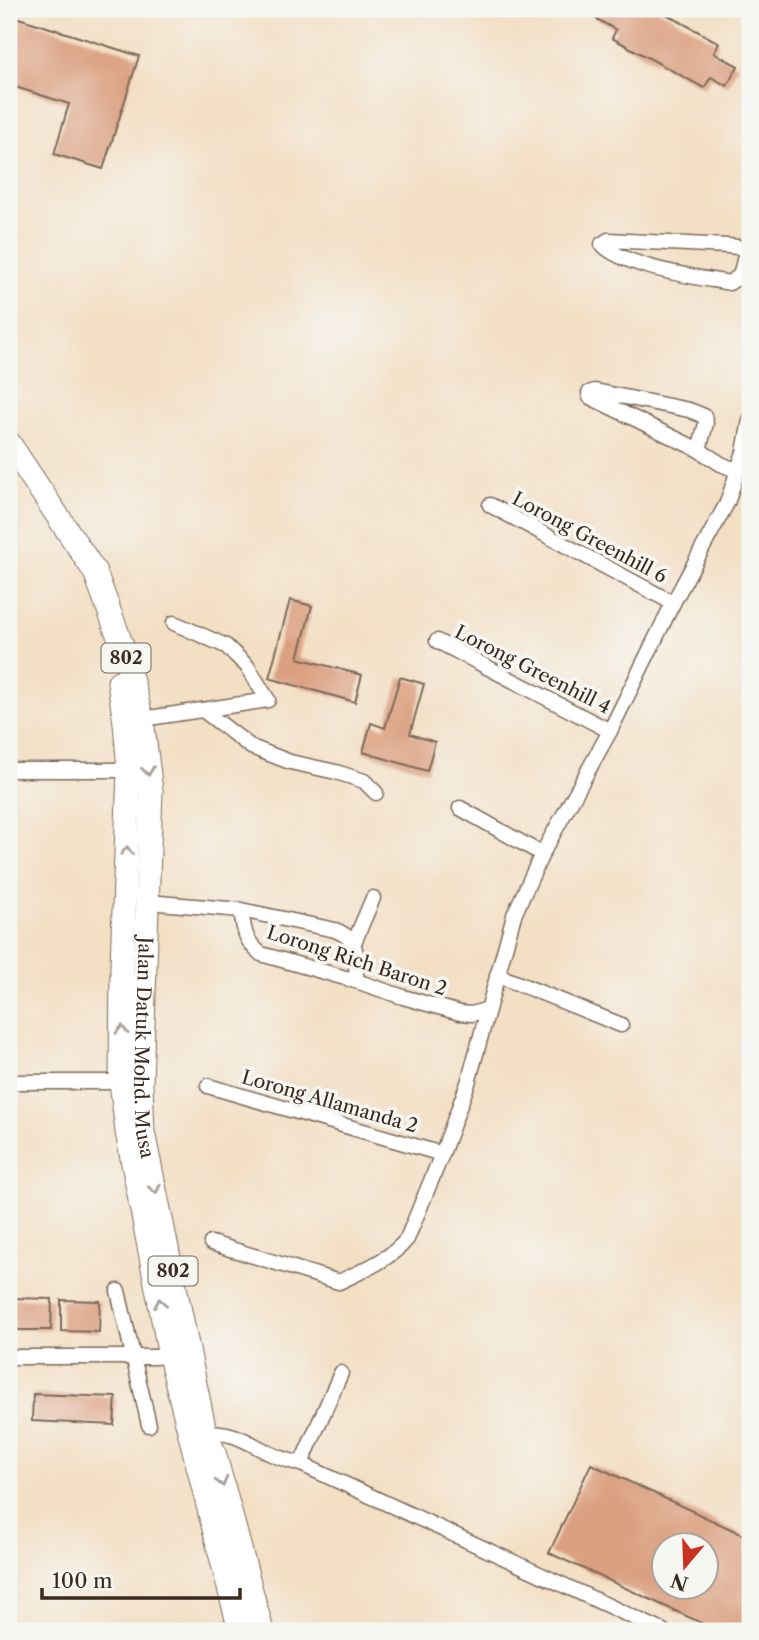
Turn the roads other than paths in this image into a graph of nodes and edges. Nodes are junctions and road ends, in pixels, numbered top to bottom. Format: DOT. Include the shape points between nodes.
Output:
graph roads {
  1 [pos="749,248"];
  2 [pos="749,430"];
  3 [pos="9,443"];
  4 [pos="699,450"];
  5 [pos="9,464"];
  6 [pos="738,471"];
  7 [pos="490,505"];
  8 [pos="673,603"];
  9 [pos="174,623"];
  10 [pos="437,641"];
  11 [pos="204,711"];
  12 [pos="142,719"];
  13 [pos="611,731"];
  14 [pos="9,769"];
  15 [pos="129,769"];
  16 [pos="376,793"];
  17 [pos="460,807"];
  18 [pos="542,854"];
  19 [pos="373,898"];
  20 [pos="148,902"];
  21 [pos="241,910"];
  22 [pos="125,920"];
  23 [pos="353,944"];
  24 [pos="497,975"];
  25 [pos="356,981"];
  26 [pos="488,1009"];
  27 [pos="621,1026"];
  28 [pos="9,1082"];
  29 [pos="121,1083"];
  30 [pos="208,1086"];
  31 [pos="442,1154"];
  32 [pos="211,1243"];
  33 [pos="118,1291"];
  34 [pos="170,1356"];
  35 [pos="9,1357"];
  36 [pos="134,1357"];
  37 [pos="341,1373"];
  38 [pos="149,1425"];
  39 [pos="205,1432"];
  40 [pos="301,1464"];
  41 [pos="240,1631"];
  42 [pos="262,1631"];
  43 [pos="663,1631"];
  1 -- 1 [label="street" via="608,240 602,244 636,264 729,284 740,276"];
  2 -- 6 [label="street"];
  3 -- 12 [label="highway, Jalan Datuk Mohd. Musa / 802" via="95,572 124,651"];
  4 -- 4 [label="street" via="590,397 589,393 704,416"];
  4 -- 6 [label="street"];
  5 -- 15 [label="highway, Jalan Datuk Mohd. Musa / 802" via="86,583 115,653"];
  6 -- 8 [label="street" via="727,503"];
  7 -- 8 [label="street, Lorong Greenhill 6"];
  8 -- 13 [label="street"];
  9 -- 11 [label="street" via="226,646 247,666 268,700"];
  10 -- 13 [label="street, Lorong Greenhill 4"];
  11 -- 12 [label="street"];
  11 -- 16 [label="street" via="251,747 363,781"];
  12 -- 20 [label="highway, Jalan Datuk Mohd. Musa / 802, one-way" via="151,790"];
  13 -- 18 [label="street"];
  14 -- 15 [label="street"];
  22 -- 15 [label="highway, Jalan Datuk Mohd. Musa / 802, one-way"];
  17 -- 18 [label="street"];
  18 -- 24 [label="street" via="514,915"];
  19 -- 23 [label="street"];
  20 -- 21 [label="street"];
  20 -- 22 [label="highway" via="136,906"];
  20 -- 39 [label="highway, Jalan Datuk Mohd. Musa / 802, one-way" via="143,1132"];
  21 -- 23 [label="street" via="335,929"];
  21 -- 25 [label="street, Lorong Rich Baron 2" via="246,937 261,954"];
  29 -- 22 [label="highway, Jalan Datuk Mohd. Musa / 802, one-way"];
  23 -- 25 [label="street"];
  24 -- 26 [label="street"];
  24 -- 27 [label="street"];
  25 -- 26 [label="street, Lorong Rich Baron 2" via="460,1013"];
  26 -- 31 [label="street"];
  28 -- 29 [label="street"];
  34 -- 29 [label="highway, Jalan Datuk Mohd. Musa / 802, one-way"];
  30 -- 31 [label="street, Lorong Allamanda 2"];
  31 -- 32 [label="street" via="399,1249 339,1282"];
  33 -- 36 [label="street"];
  34 -- 36 [label="street"];
  34 -- 41 [label="highway, Jalan Datuk Mohd. Musa / 802"];
  35 -- 36 [label="street"];
  36 -- 38 [label="street"];
  37 -- 40 [label="street"];
  39 -- 40 [label="street" via="233,1434"];
  39 -- 42 [label="highway, Jalan Datuk Mohd. Musa / 802, one-way"];
  40 -- 43 [label="street"];
}
